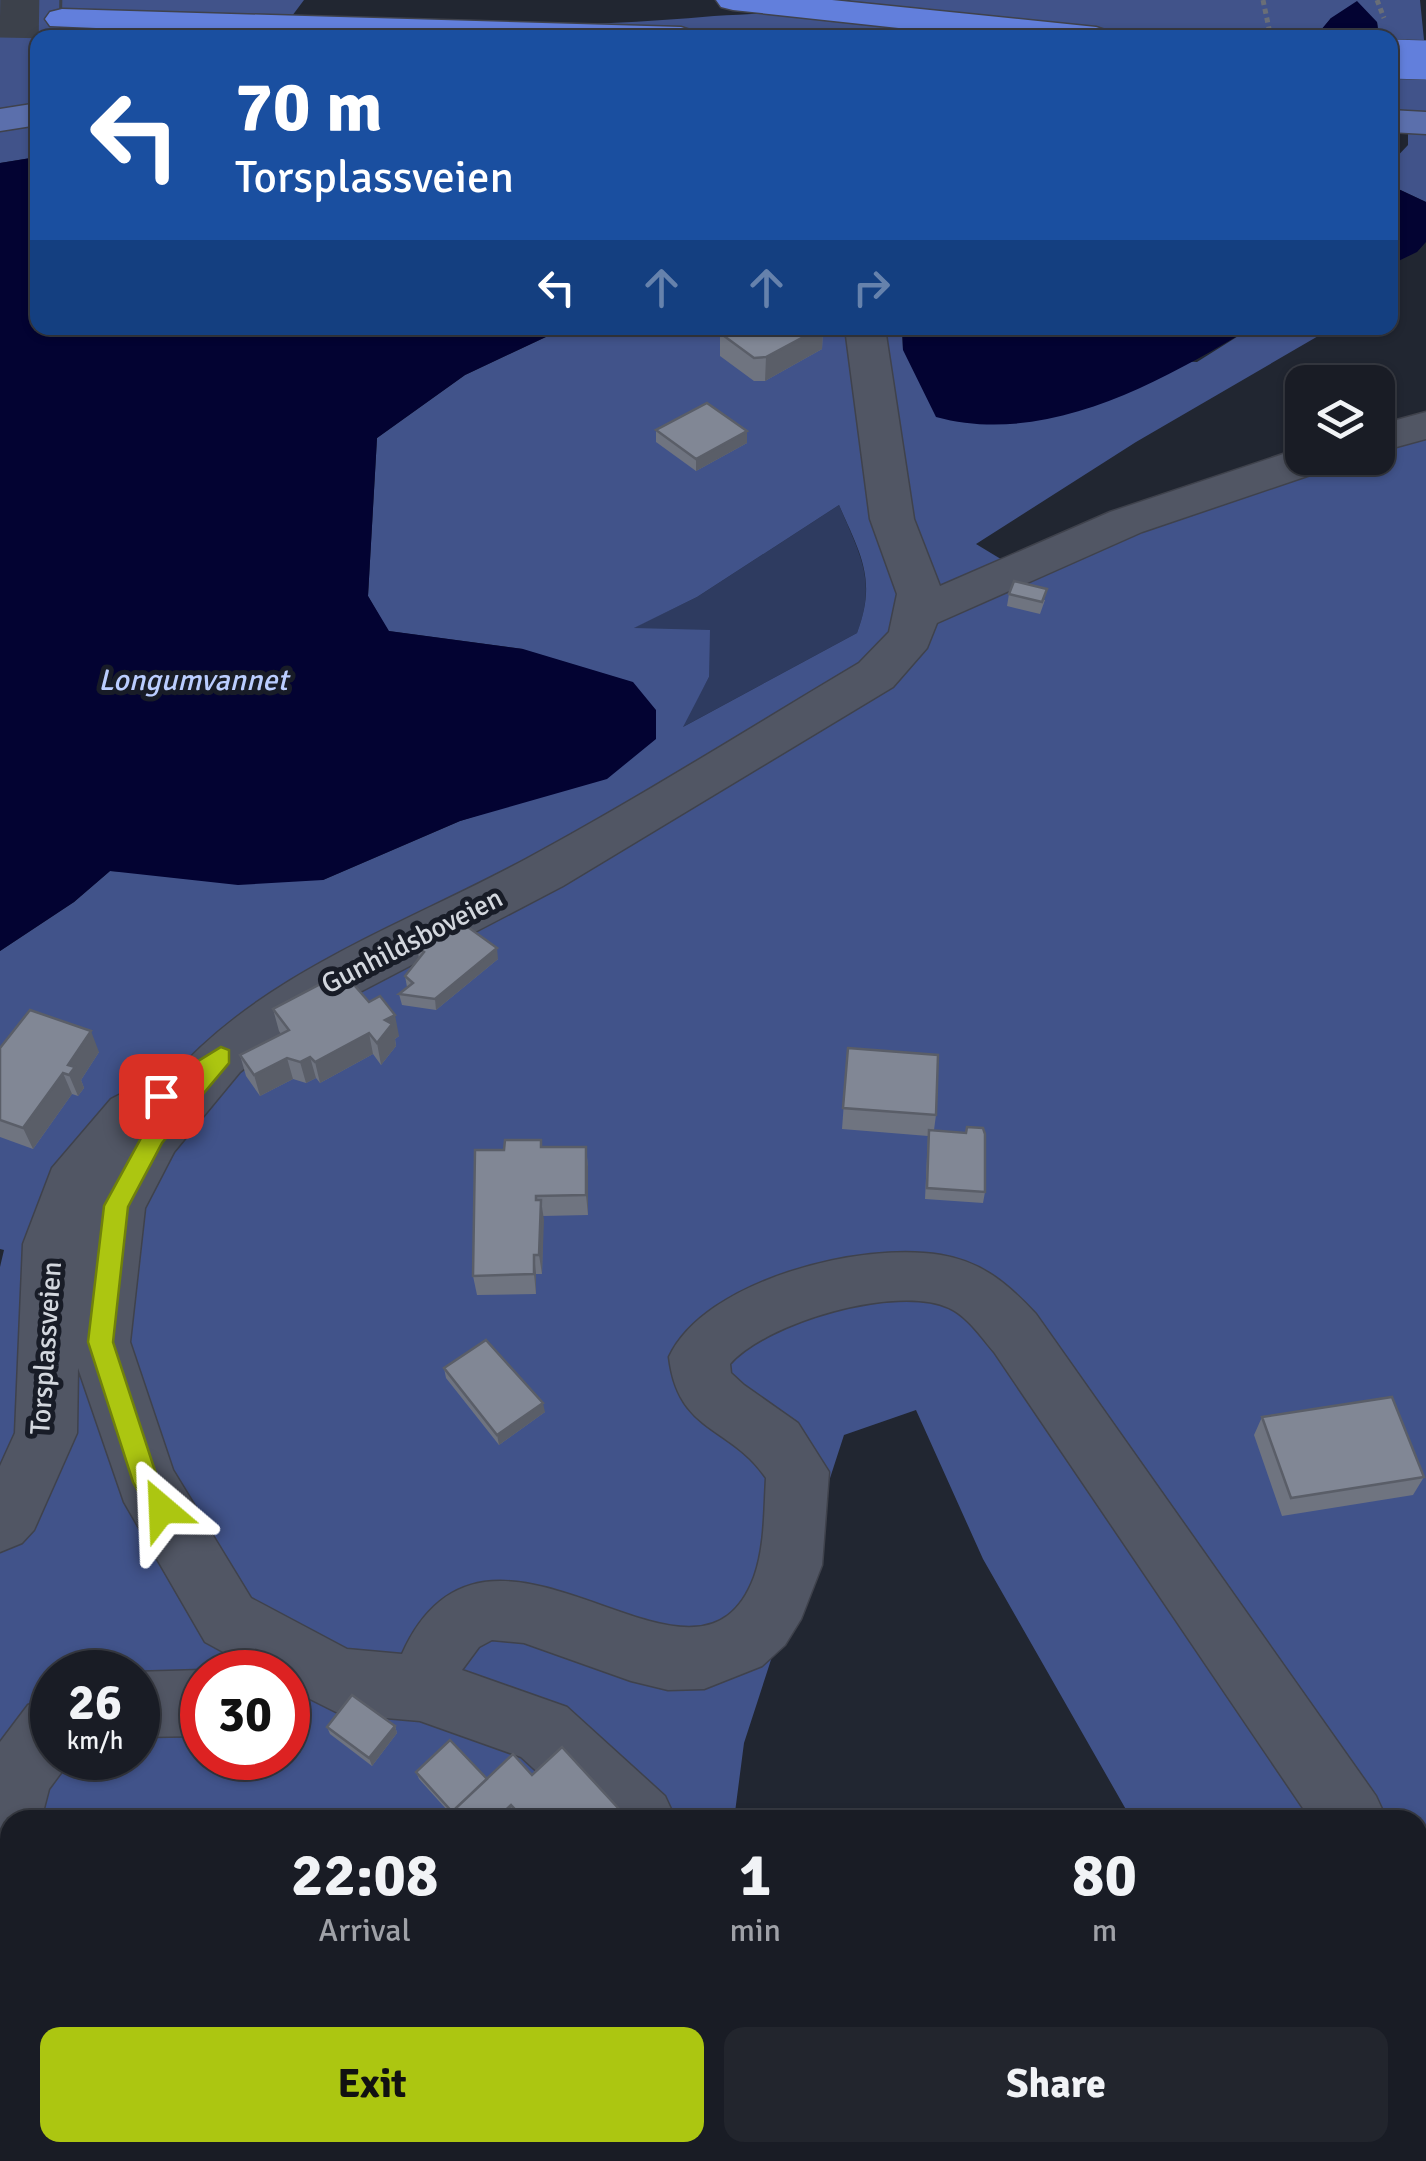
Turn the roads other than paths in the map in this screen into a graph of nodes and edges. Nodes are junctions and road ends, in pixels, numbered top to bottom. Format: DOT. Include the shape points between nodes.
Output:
graph roads {
  1 [pos="732,0"];
  2 [pos="62,20"];
  3 [pos="406,30"];
  4 [pos="1019,30"];
  5 [pos="1398,46"];
  6 [pos="1426,47"];
  7 [pos="1398,59"];
  8 [pos="1426,60"];
  9 [pos="30,106"];
  10 [pos="0,111"];
  11 [pos="1398,112"];
  12 [pos="1426,114"];
  13 [pos="30,115"];
  14 [pos="0,120"];
  15 [pos="1398,120"];
  16 [pos="1426,122"];
  17 [pos="866,335"];
  18 [pos="1426,425"];
  19 [pos="1395,434"];
  20 [pos="1285,468"];
  21 [pos="916,614"];
  22 [pos="221,1056"];
  23 [pos="0,1522"];
  24 [pos="270,1650"];
  25 [pos="310,1673"];
  26 [pos="420,1688"];
  27 [pos="30,1759"];
  28 [pos="9,1810"];
  29 [pos="631,1810"];
  30 [pos="1345,1810"];
  1 -- 4 [label="highway"];
  2 -- 3 [label="highway"];
  5 -- 6 [label="highway"];
  7 -- 8 [label="highway, bridge"];
  9 -- 10 [label="main road"];
  11 -- 12 [label="main road"];
  13 -- 14 [label="main road"];
  15 -- 16 [label="main road"];
  17 -- 21 [label="street" via="892,519 920,594"];
  18 -- 19 [label="street"];
  20 -- 21 [label="street" via="1126,522"];
  21 -- 22 [label="street, Gunhildsboveien" via="910,637 876,675 544,872 293,1002"];
  22 -- 23 [label="street, Torsplassveien" via="131,1116 72,1185 52,1244 46,1433"];
  22 -- 24 [label="street, Gunhildsboveien" via="154,1136 116,1206 100,1342 146,1482 228,1620"];
  25 -- 26 [label="street, Gunhildsboveien"];
  26 -- 29 [label="street, Gunhildsboveien" via="544,1731"];
  26 -- 30 [label="street" via="442,1642 465,1618 501,1606 675,1662 720,1656 762,1628 787,1576 798,1472 770,1435 718,1403 700,1382 699,1357 719,1334 772,1306 855,1282 938,1279 972,1290 1015,1332"];
  27 -- 28 [label="street"];
}
